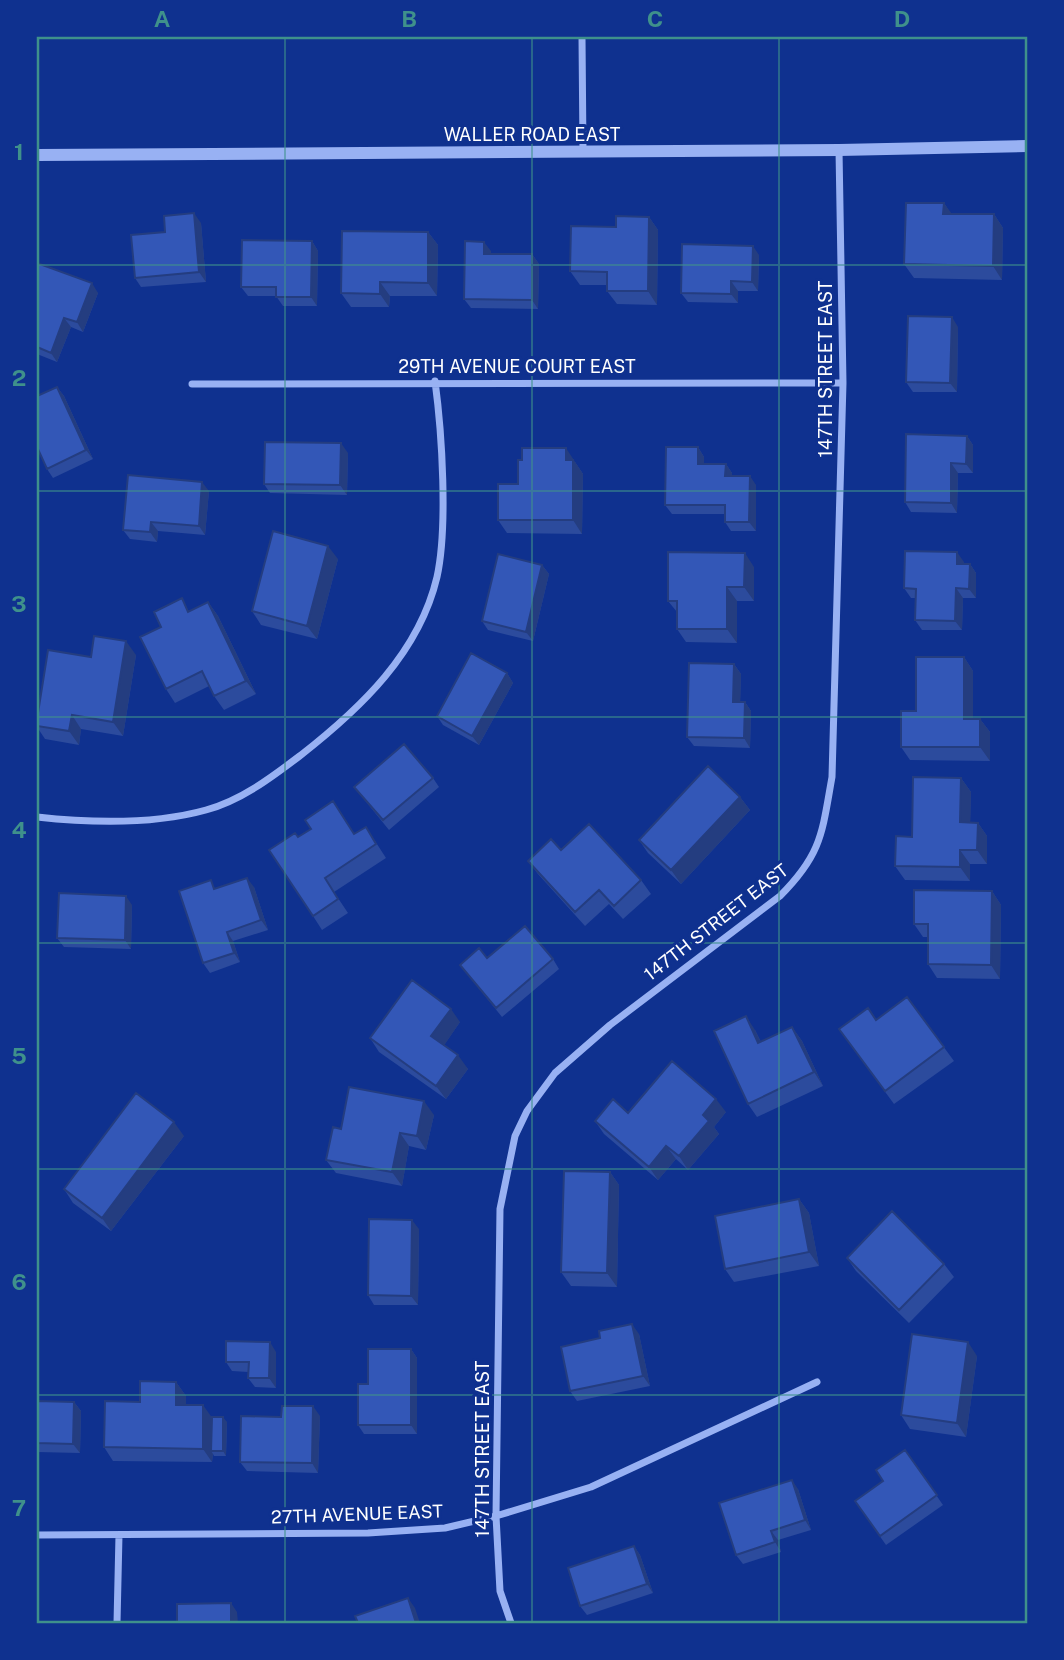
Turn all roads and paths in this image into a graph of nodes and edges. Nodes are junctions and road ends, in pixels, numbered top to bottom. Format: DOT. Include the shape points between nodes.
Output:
graph roads {
  1 [pos="582,37"];
  2 [pos="1027,146"];
  3 [pos="839,150"];
  4 [pos="583,151"];
  5 [pos="37,155"];
  6 [pos="435,381"];
  7 [pos="843,383"];
  8 [pos="192,384"];
  9 [pos="37,817"];
  10 [pos="817,1382"];
  11 [pos="496,1517"];
  12 [pos="37,1535"];
  13 [pos="119,1535"];
  14 [pos="117,1623"];
  15 [pos="511,1623"];
  1 -- 4 [label="street"];
  2 -- 3 [label="street, WALLER ROAD EAST"];
  3 -- 4 [label="street, WALLER ROAD EAST"];
  3 -- 7 [label="street, 147TH STREET EAST"];
  4 -- 5 [label="street, WALLER ROAD EAST"];
  6 -- 7 [label="street, 29TH AVENUE COURT EAST"];
  6 -- 8 [label="street, 29TH AVENUE COURT EAST"];
  6 -- 9 [label="street" via="441,420 437,575 413,638 377,688 332,731 264,783 207,810 134,820"];
  7 -- 11 [label="street, 147TH STREET EAST" via="832,777 814,857 780,896 610,1025 555,1073 527,1111 515,1136 500,1209"];
  10 -- 11 [label="street, 27TH AVENUE EAST" via="591,1487"];
  11 -- 13 [label="street, 27TH AVENUE EAST" via="445,1528 368,1533"];
  11 -- 15 [label="street, 147TH STREET EAST" via="500,1591"];
  12 -- 13 [label="street, 27TH AVENUE EAST"];
  13 -- 14 [label="street"];
}
